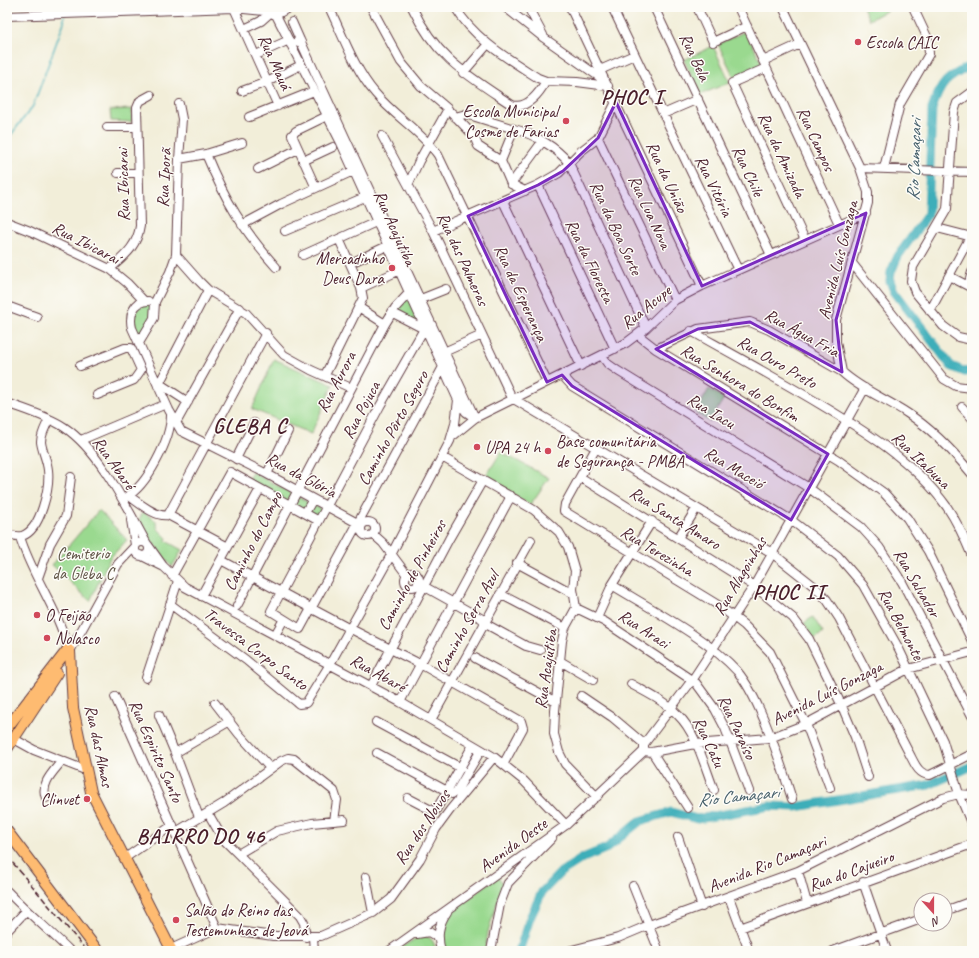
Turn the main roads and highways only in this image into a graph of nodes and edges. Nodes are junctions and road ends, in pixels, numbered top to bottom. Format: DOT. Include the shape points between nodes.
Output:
graph roads {
  1 [pos="69,650"];
  2 [pos="7,728"];
  3 [pos="7,749"];
  4 [pos="7,831"];
  5 [pos="172,950"];
  6 [pos="98,951"];
  1 -- 2 [label="main road"];
  1 -- 3 [label="main road"];
  1 -- 5 [label="main road, Rua das Almas" via="73,708 91,792"];
  4 -- 6 [label="main road"];
}
